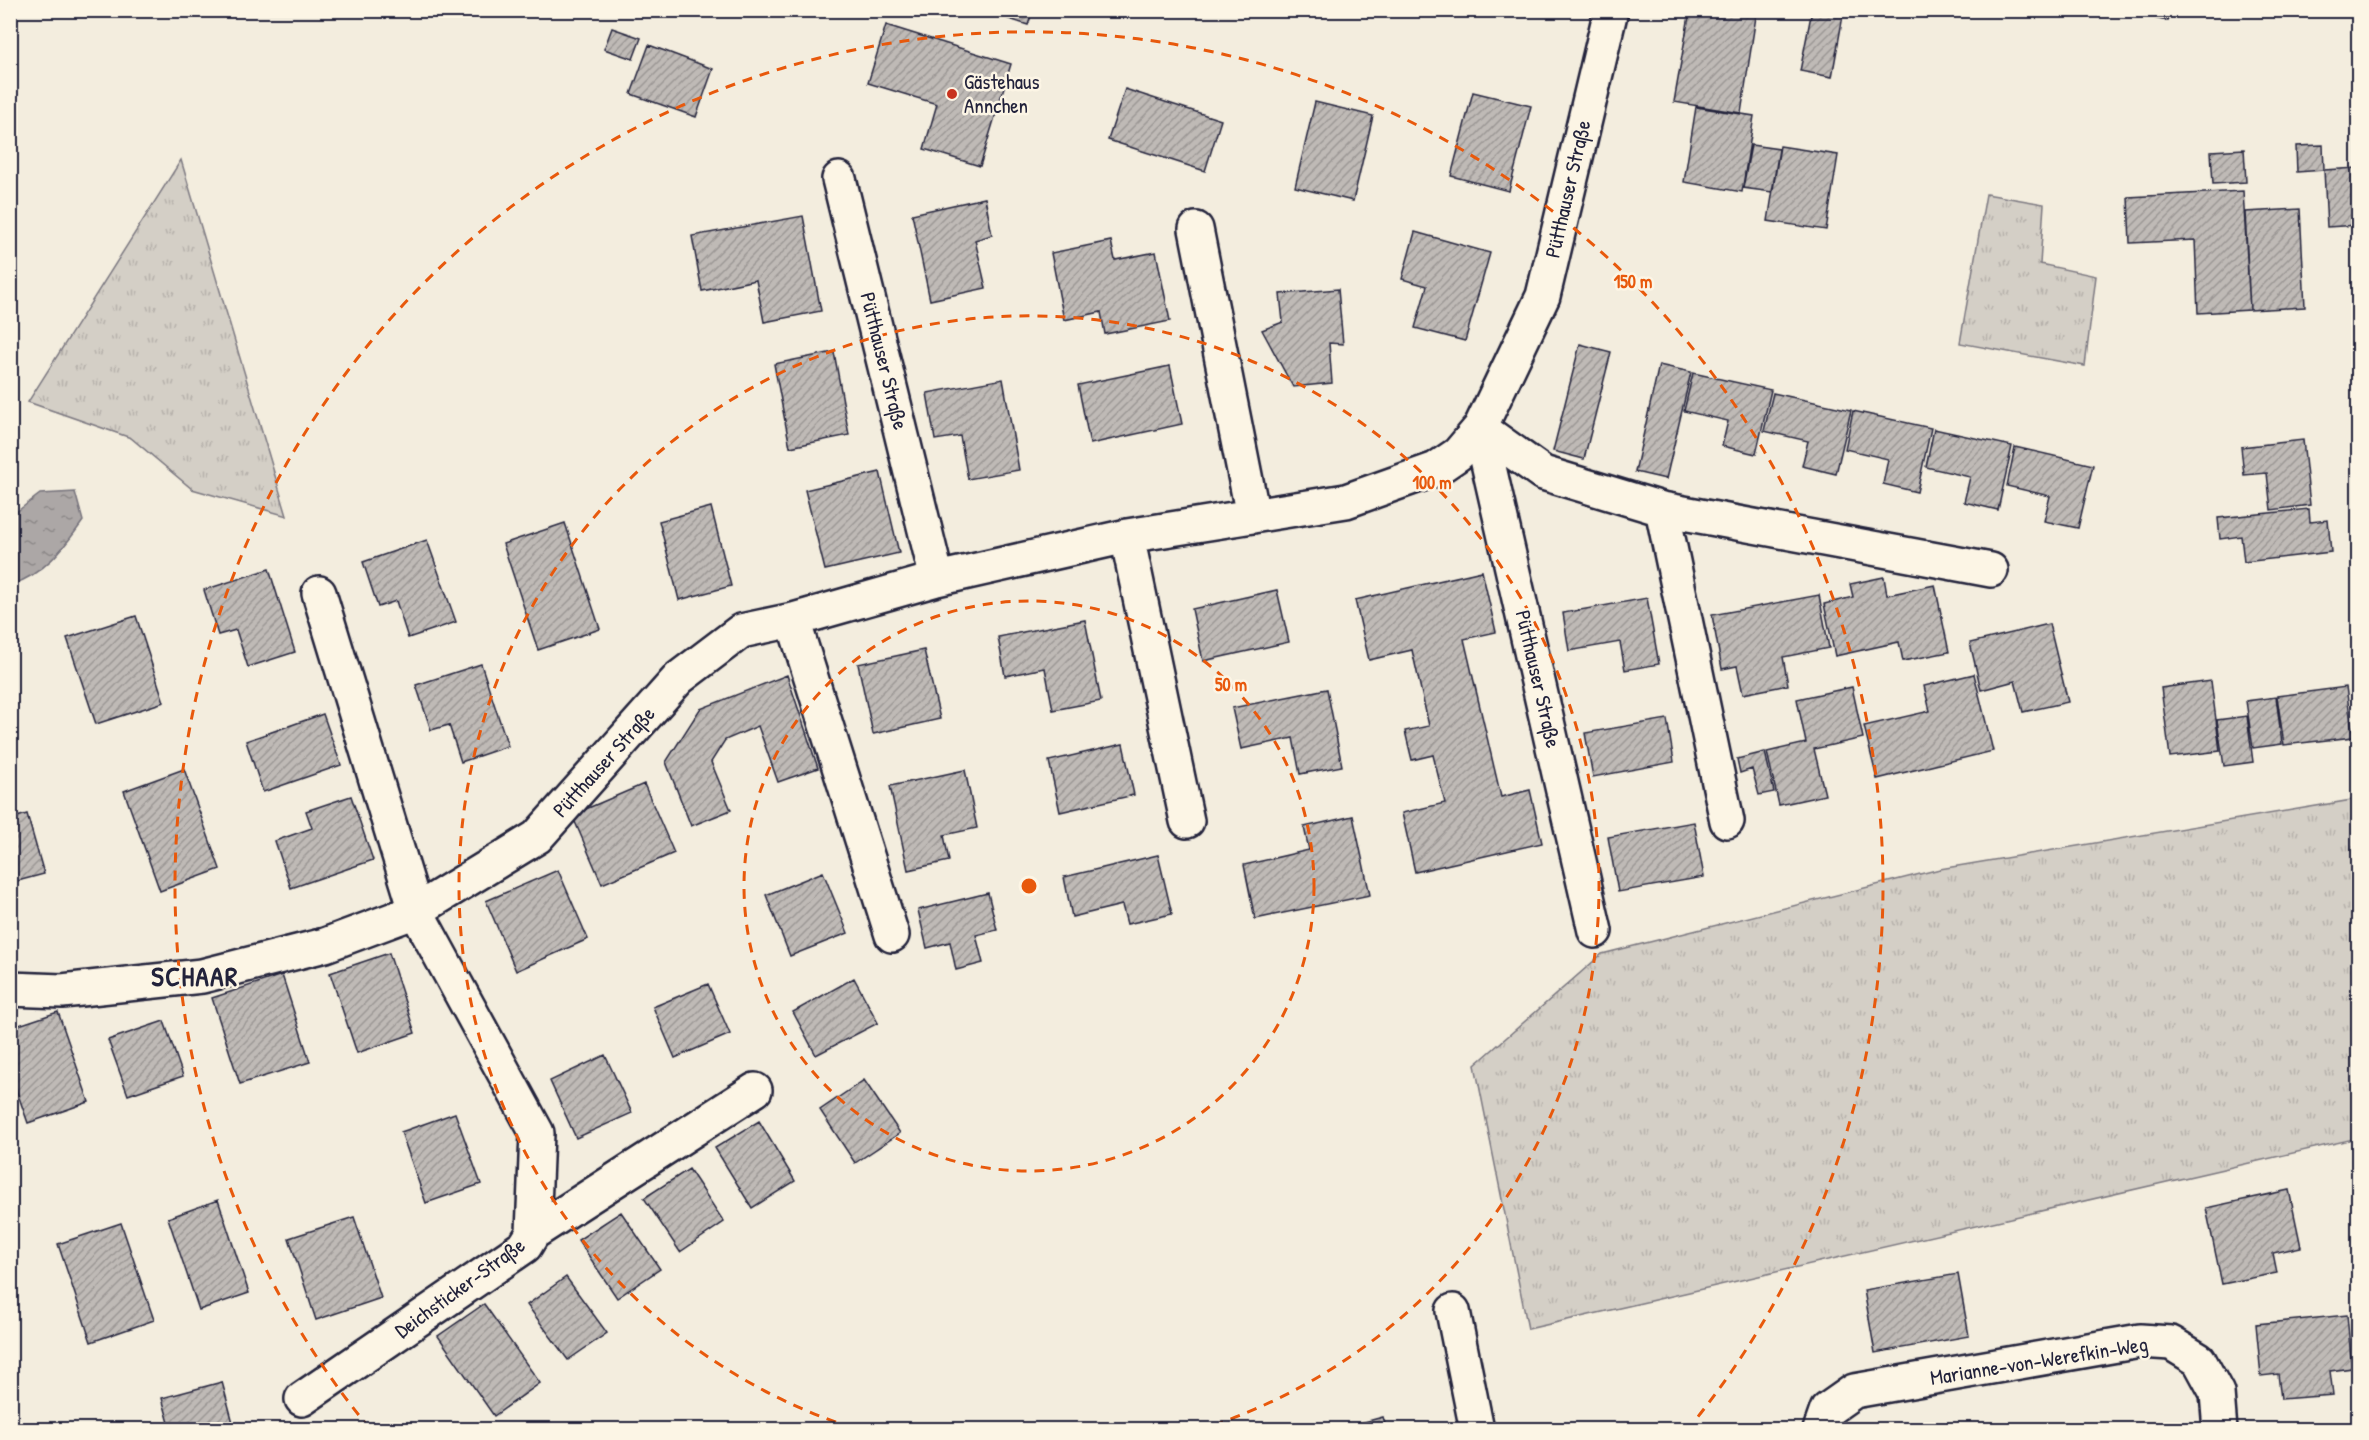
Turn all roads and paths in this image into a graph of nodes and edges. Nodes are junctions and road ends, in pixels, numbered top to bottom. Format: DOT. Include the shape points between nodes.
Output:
graph roads {
  1 [pos="1611,10"];
  2 [pos="839,179"];
  3 [pos="1196,229"];
  4 [pos="1480,428"];
  5 [pos="1662,510"];
  6 [pos="1253,516"];
  7 [pos="1127,536"];
  8 [pos="1991,570"];
  9 [pos="938,579"];
  10 [pos="319,593"];
  11 [pos="793,620"];
  12 [pos="1186,821"];
  13 [pos="1727,821"];
  14 [pos="416,911"];
  15 [pos="1595,931"];
  16 [pos="892,934"];
  17 [pos="10,989"];
  18 [pos="755,1090"];
  19 [pos="533,1233"];
  20 [pos="1453,1311"];
  21 [pos="302,1399"];
  22 [pos="1477,1430"];
  23 [pos="1820,1430"];
  24 [pos="2220,1430"];
  1 -- 4 [label="street, Pütthauser Straße" via="1543,296"];
  2 -- 9 [label="street, Pütthauser Straße"];
  3 -- 6 [label="street"];
  4 -- 5 [label="street" via="1544,472"];
  4 -- 6 [label="street, Pütthauser Straße" via="1458,454 1436,469 1346,501"];
  4 -- 15 [label="street, Pütthauser Straße"];
  5 -- 8 [label="street"];
  5 -- 13 [label="street"];
  6 -- 7 [label="street, Pütthauser Straße"];
  7 -- 9 [label="street, Pütthauser Straße"];
  7 -- 12 [label="street"];
  9 -- 11 [label="street, Pütthauser Straße"];
  10 -- 14 [label="street"];
  11 -- 14 [label="street, Pütthauser Straße" via="741,631 679,678 537,837"];
  11 -- 16 [label="street"];
  14 -- 17 [label="street, Pütthauser Straße" via="325,945 202,976 62,991"];
  14 -- 19 [label="street, Deichsticker-Straße" via="537,1134"];
  18 -- 19 [label="street"];
  19 -- 21 [label="street, Deichsticker-Straße" via="525,1246"];
  20 -- 22 [label="street"];
  23 -- 24 [label="street, Marianne-von-Werefkin-Weg" via="1827,1410 1854,1391 2140,1341 2171,1343 2199,1360 2217,1393"];
}
